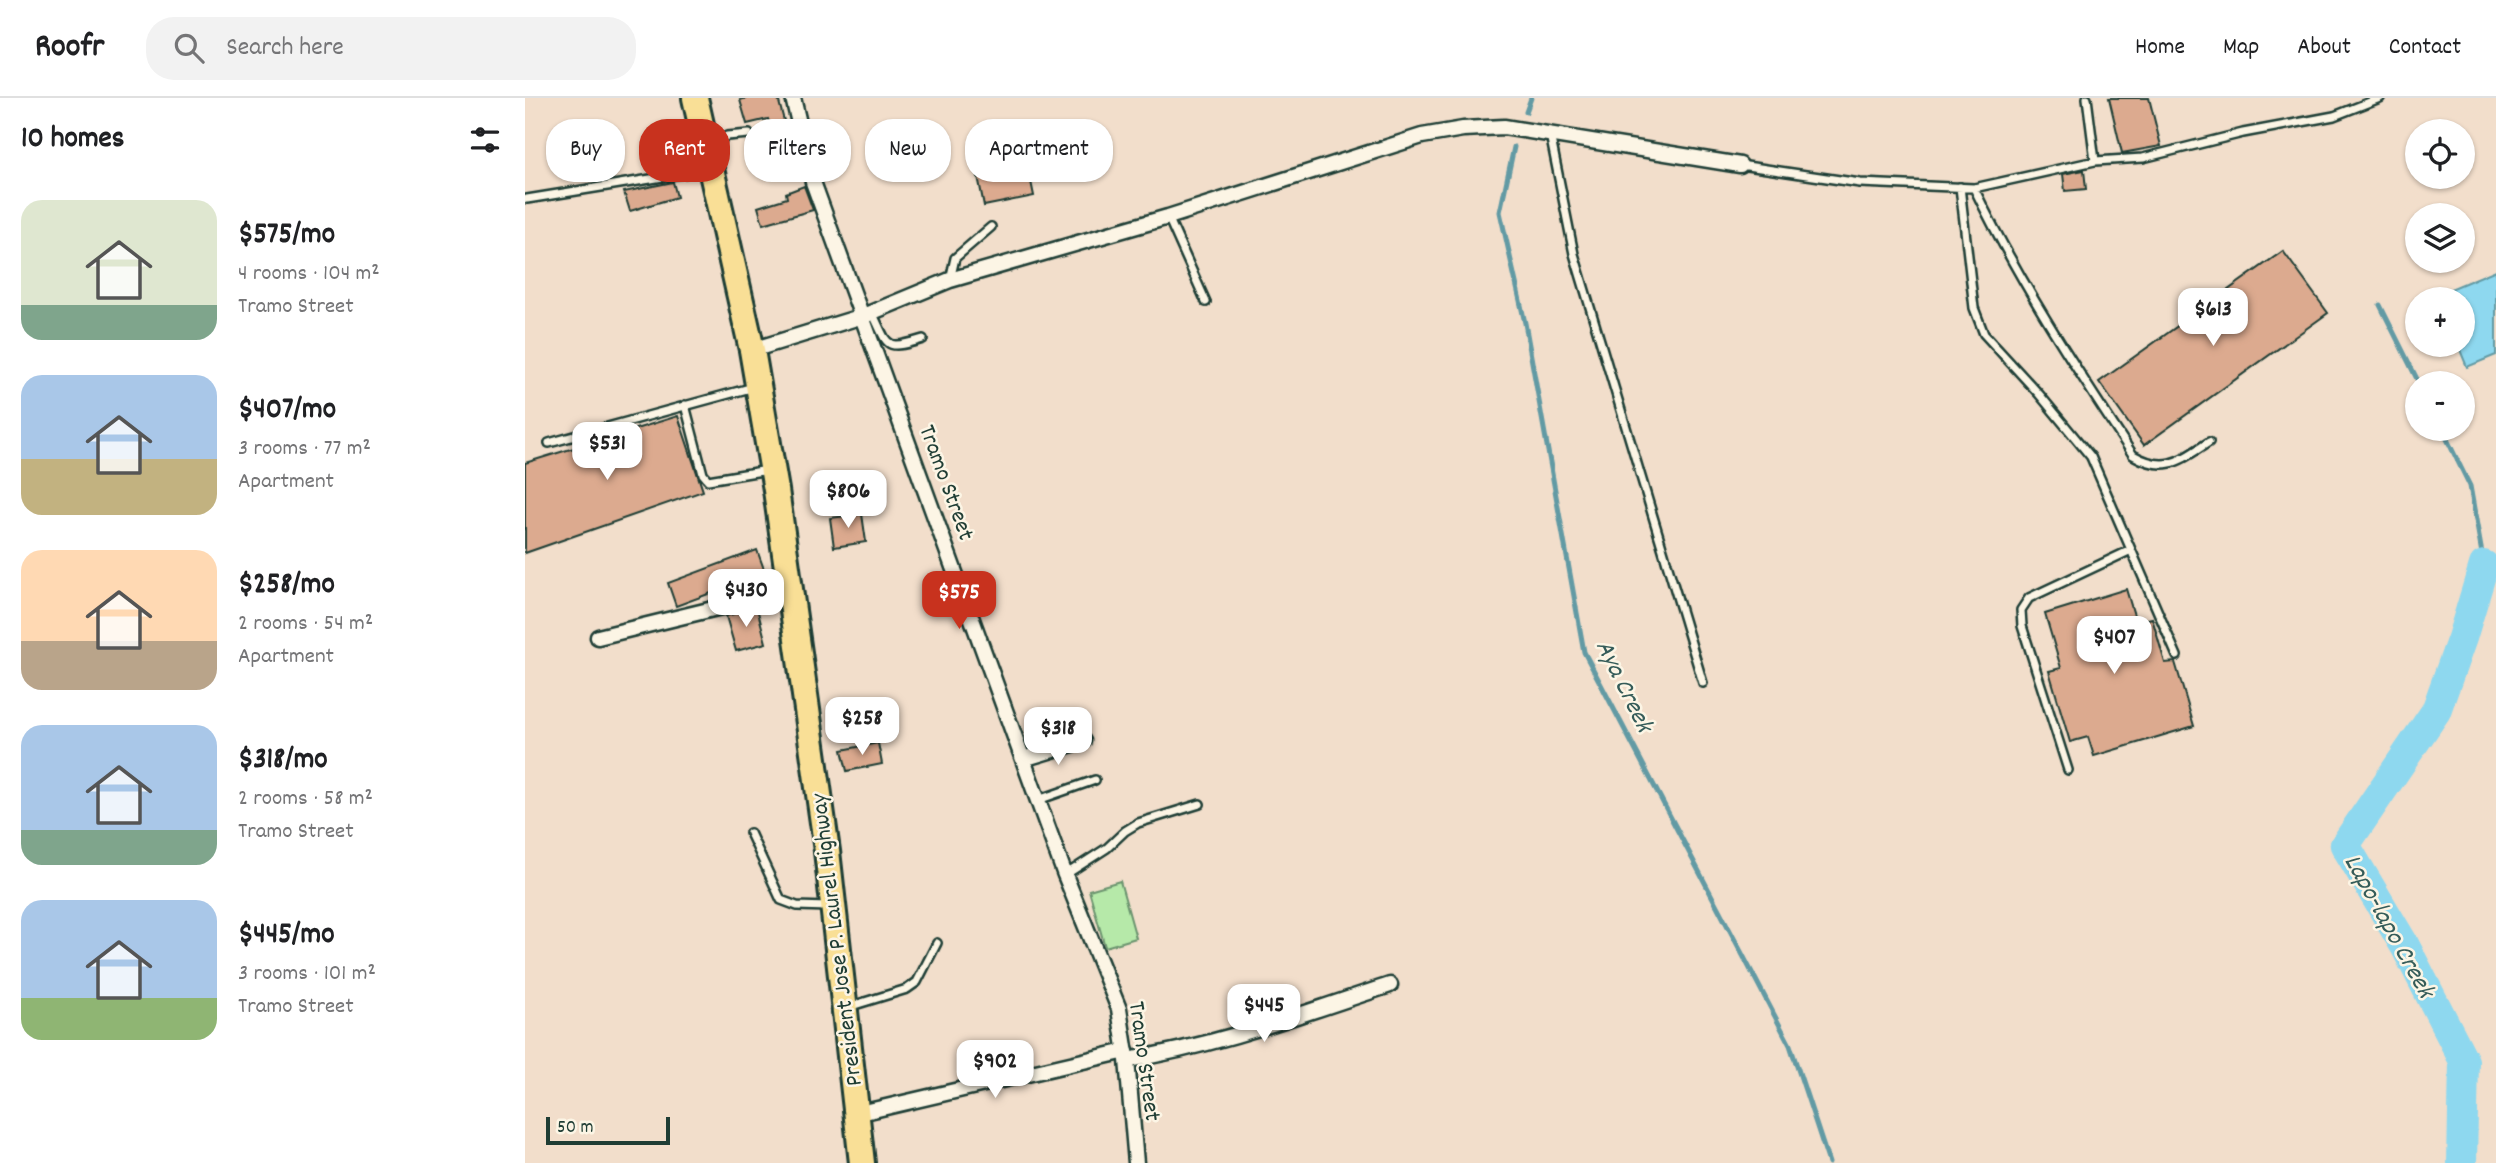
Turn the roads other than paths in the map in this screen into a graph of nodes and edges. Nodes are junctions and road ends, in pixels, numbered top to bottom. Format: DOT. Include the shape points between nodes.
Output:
graph roads {
  1 [pos="695,98"];
  2 [pos="793,98"];
  3 [pos="2087,98"];
  4 [pos="2380,98"];
  5 [pos="699,119"];
  6 [pos="1550,133"];
  7 [pos="2095,161"];
  8 [pos="1740,165"];
  9 [pos="639,174"];
  10 [pos="713,182"];
  11 [pos="1960,187"];
  12 [pos="1974,188"];
  13 [pos="527,198"];
  14 [pos="1168,217"];
  15 [pos="991,227"];
  16 [pos="950,280"];
  17 [pos="1206,302"];
  18 [pos="868,314"];
  19 [pos="923,339"];
  20 [pos="752,350"];
  21 [pos="758,386"];
  22 [pos="685,405"];
  23 [pos="2209,442"];
  24 [pos="549,443"];
  25 [pos="772,469"];
  26 [pos="2131,550"];
  27 [pos="790,590"];
  28 [pos="599,637"];
  29 [pos="2177,656"];
  30 [pos="1703,683"];
  31 [pos="1083,741"];
  32 [pos="1023,759"];
  33 [pos="2068,770"];
  34 [pos="1095,780"];
  35 [pos="1038,800"];
  36 [pos="1200,804"];
  37 [pos="750,833"];
  38 [pos="1065,875"];
  39 [pos="833,907"];
  40 [pos="937,943"];
  41 [pos="1390,985"];
  42 [pos="844,1008"];
  43 [pos="1126,1056"];
  44 [pos="856,1114"];
  45 [pos="862,1163"];
  46 [pos="1136,1163"];
  1 -- 5 [label="highway, President Jose P. Laurel Highway"];
  2 -- 18 [label="street, Tramo Street" via="813,182"];
  3 -- 7 [label="lane"];
  4 -- 7 [label="lane" via="2334,116 2143,158"];
  6 -- 8 [label="street"];
  6 -- 14 [label="street" via="1504,127 1422,136"];
  6 -- 30 [label="lane" via="1574,254"];
  7 -- 12 [label="lane"];
  8 -- 11 [label="lane" via="1860,183"];
  9 -- 13 [label="lane"];
  10 -- 20 [label="highway, President Jose P. Laurel Highway"];
  11 -- 12 [label="lane"];
  11 -- 26 [label="lane" via="1974,309 1984,334 2091,457"];
  12 -- 23 [label="lane" via="2060,346 2133,455 2166,466"];
  14 -- 16 [label="street"];
  14 -- 17 [label="lane"];
  15 -- 16 [label="lane" via="955,258"];
  16 -- 18 [label="street"];
  18 -- 19 [label="lane" via="892,346"];
  18 -- 20 [label="street"];
  18 -- 32 [label="street, Tramo Street"];
  20 -- 21 [label="highway, President Jose P. Laurel Highway"];
  21 -- 22 [label="lane"];
  21 -- 25 [label="highway, President Jose P. Laurel Highway"];
  22 -- 24 [label="lane"];
  22 -- 25 [label="lane" via="708,480"];
  25 -- 27 [label="highway, President Jose P. Laurel Highway"];
  26 -- 29 [label="lane"];
  26 -- 33 [label="lane" via="2029,598 2021,610"];
  27 -- 28 [label="street"];
  27 -- 39 [label="highway, President Jose P. Laurel Highway"];
  31 -- 32 [label="street"];
  32 -- 35 [label="street, Tramo Street"];
  34 -- 35 [label="lane"];
  35 -- 38 [label="street, Tramo Street"];
  36 -- 38 [label="lane" via="1138,823"];
  37 -- 39 [label="lane" via="781,900 797,906"];
  38 -- 43 [label="street, Tramo Street" via="1119,1009"];
  39 -- 42 [label="highway, President Jose P. Laurel Highway"];
  40 -- 42 [label="lane" via="917,982 907,989"];
  41 -- 43 [label="street" via="1162,1055"];
  42 -- 44 [label="highway, President Jose P. Laurel Highway"];
  43 -- 44 [label="street"];
  43 -- 46 [label="street, Tramo Street"];
  44 -- 45 [label="highway, President Jose P. Laurel Highway"];
}
